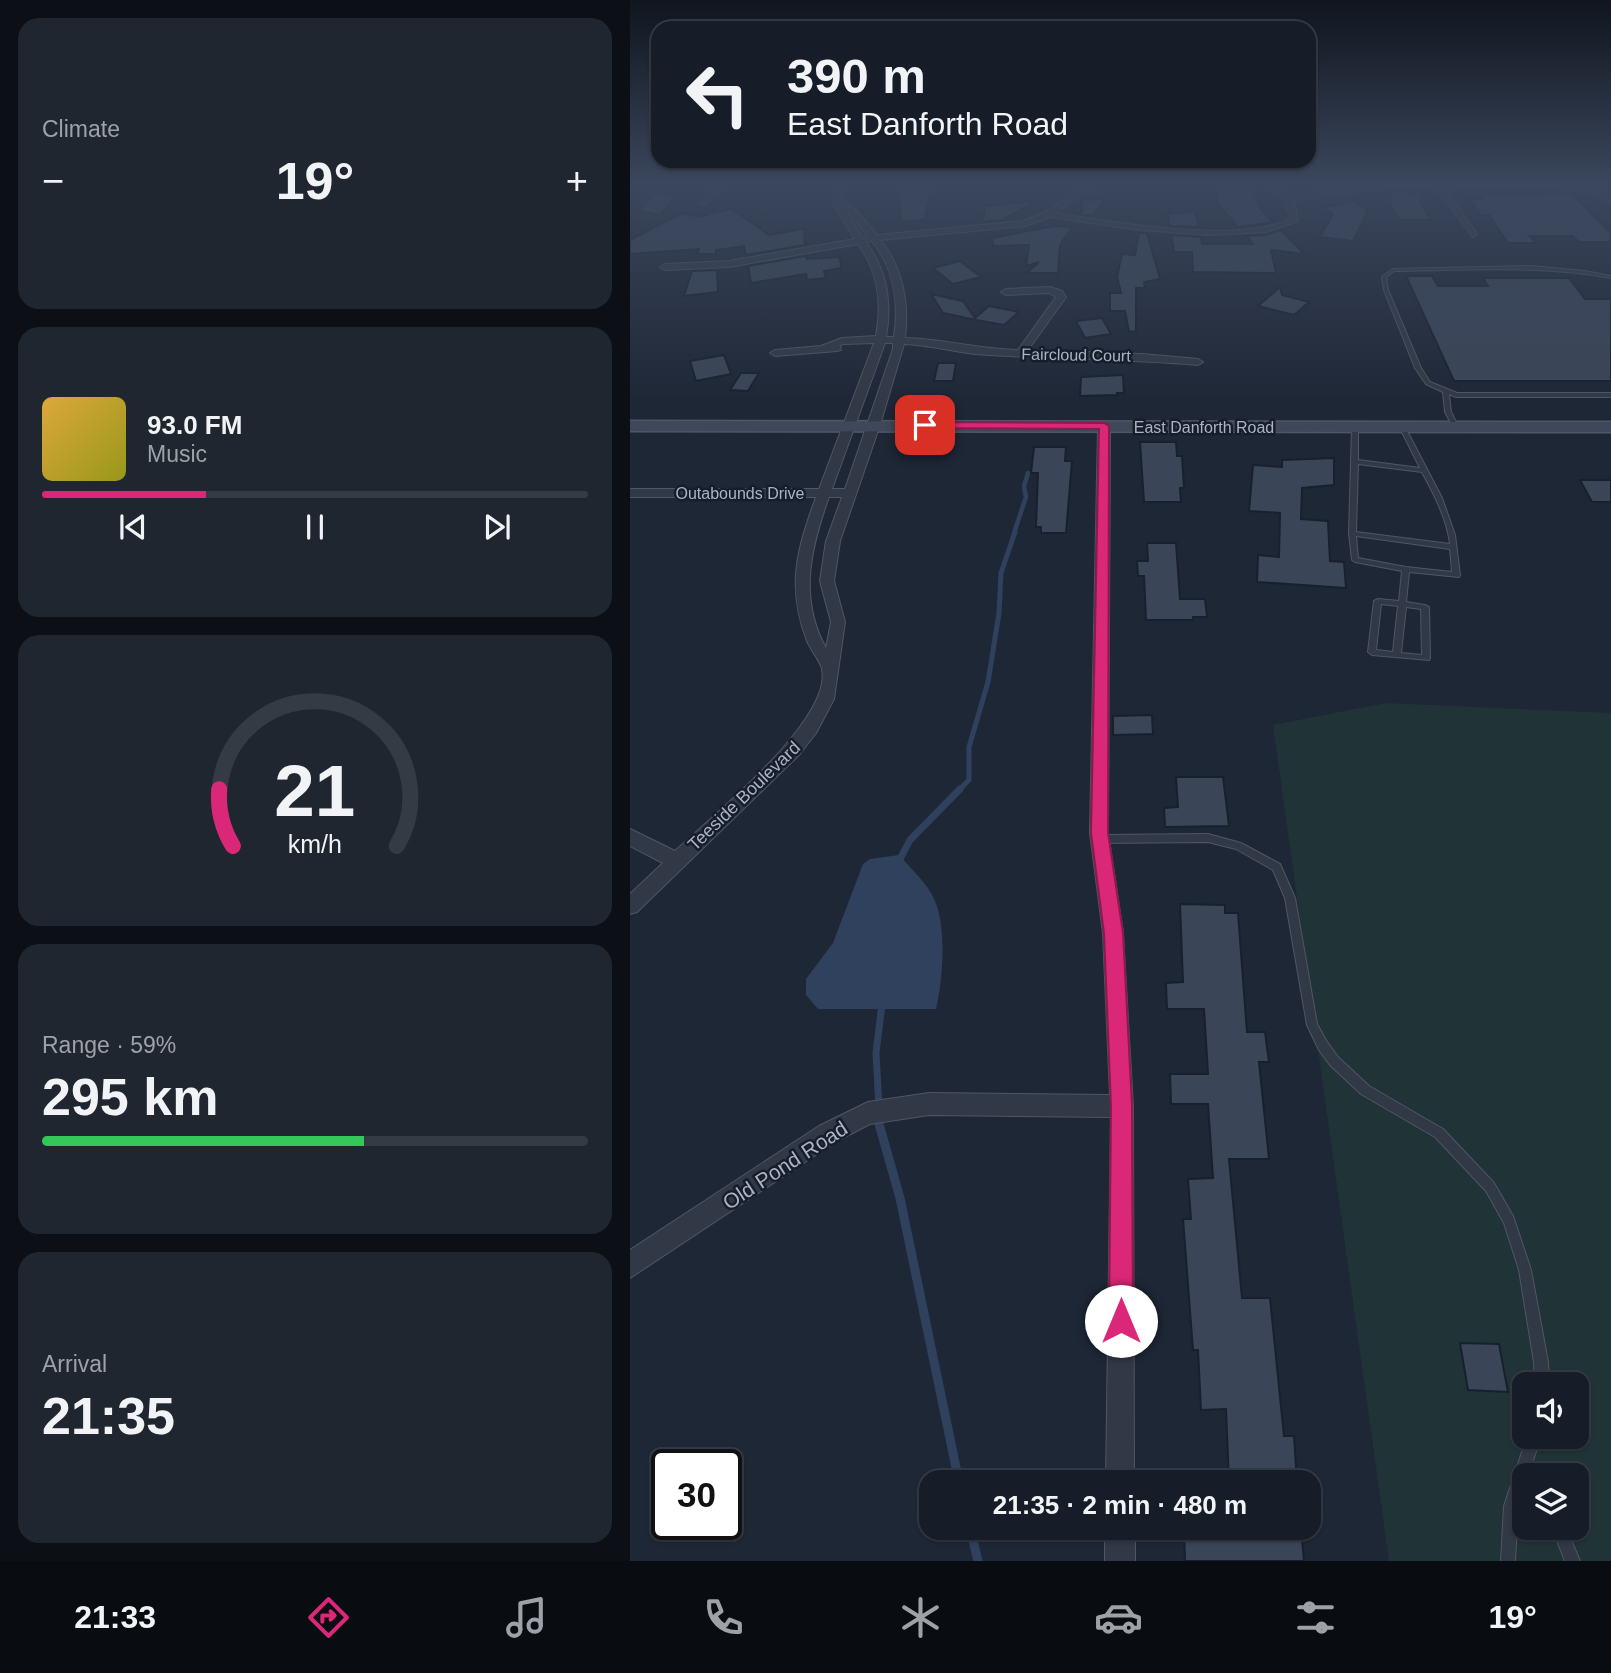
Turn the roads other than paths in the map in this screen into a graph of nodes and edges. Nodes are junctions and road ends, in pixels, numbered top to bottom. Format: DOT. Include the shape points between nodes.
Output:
graph roads {
  1 [pos="772,256"];
  2 [pos="871,256"];
  3 [pos="886,256"];
  4 [pos="665,267"];
  5 [pos="1611,277"];
  6 [pos="1006,292"];
  7 [pos="880,344"];
  8 [pos="899,345"];
  9 [pos="775,353"];
  10 [pos="1020,354"];
  11 [pos="1198,362"];
  12 [pos="1446,391"];
  13 [pos="1611,395"];
  14 [pos="850,425"];
  15 [pos="874,425"];
  16 [pos="630,426"];
  17 [pos="1104,426"];
  18 [pos="1355,427"];
  19 [pos="1611,427"];
  20 [pos="1403,428"];
  21 [pos="1456,428"];
  22 [pos="1356,462"];
  23 [pos="1425,470"];
  24 [pos="630,493"];
  25 [pos="823,493"];
  26 [pos="850,493"];
  27 [pos="1352,533"];
  28 [pos="1453,547"];
  29 [pos="1406,569"];
  30 [pos="1402,604"];
  31 [pos="1425,607"];
  32 [pos="1397,655"];
  33 [pos="1426,658"];
  34 [pos="830,669"];
  35 [pos="630,837"];
  36 [pos="1100,839"];
  37 [pos="677,861"];
  38 [pos="630,906"];
  39 [pos="1122,1106"];
  40 [pos="630,1265"];
  41 [pos="1541,1372"];
  42 [pos="1120,1470"];
  43 [pos="1512,1504"];
  44 [pos="1120,1540"];
  45 [pos="1564,1540"];
  46 [pos="1120,1561"];
  47 [pos="1508,1561"];
  48 [pos="1573,1561"];
  1 -- 4 [label="street" via="729,264"];
  2 -- 7 [label="street" via="884,303"];
  3 -- 8 [label="street, Teeside Boulevard" via="897,277 902,320"];
  5 -- 12 [label="lane" via="1542,269 1393,270 1384,276 1419,368 1428,383"];
  6 -- 10 [label="street" via="1049,290 1061,297"];
  7 -- 8 [label="street, Faircloud Court"];
  7 -- 9 [label="street, Faircloud Court"];
  7 -- 14 [label="street"];
  8 -- 10 [label="street, Faircloud Court"];
  8 -- 15 [label="street, Teeside Boulevard"];
  10 -- 11 [label="street, Faircloud Court"];
  12 -- 13 [label="lane" via="1456,395"];
  12 -- 21 [label="lane" via="1448,412"];
  14 -- 15 [label="street, East Danforth Road"];
  14 -- 16 [label="street, East Danforth Road"];
  14 -- 25 [label="street"];
  15 -- 17 [label="street, East Danforth Road"];
  15 -- 26 [label="street, Teeside Boulevard"];
  17 -- 18 [label="street, East Danforth Road"];
  17 -- 36 [label="street"];
  18 -- 20 [label="street, East Danforth Road"];
  18 -- 22 [label="lane"];
  19 -- 21 [label="street, East Danforth Road"];
  20 -- 21 [label="street, East Danforth Road"];
  20 -- 23 [label="lane"];
  22 -- 23 [label="lane"];
  22 -- 27 [label="lane"];
  23 -- 28 [label="lane" via="1439,498"];
  24 -- 25 [label="street, Outabounds Drive"];
  25 -- 26 [label="street, Outabounds Drive"];
  25 -- 34 [label="street" via="807,540 801,591 815,642"];
  26 -- 34 [label="street, Teeside Boulevard" via="833,541 827,581 838,622"];
  27 -- 28 [label="lane"];
  27 -- 29 [label="lane" via="1355,560"];
  28 -- 29 [label="lane" via="1456,575"];
  29 -- 30 [label="lane"];
  30 -- 31 [label="lane"];
  30 -- 32 [label="lane"];
  30 -- 32 [label="lane" via="1378,601 1372,652"];
  31 -- 33 [label="lane"];
  32 -- 33 [label="lane"];
  34 -- 37 [label="street, Teeside Boulevard" via="826,699 810,729"];
  35 -- 37 [label="street"];
  36 -- 39 [label="street" via="1114,933"];
  36 -- 41 [label="lane" via="1208,838 1237,846 1277,867 1290,898 1312,1025 1334,1061 1365,1090 1439,1133 1490,1187 1509,1220 1525,1270"];
  37 -- 38 [label="street, Teeside Boulevard"];
  39 -- 40 [label="street, Old Pond Road" via="929,1104 868,1113 827,1134"];
  39 -- 42 [label="street"];
  43 -- 47 [label="lane"];
  44 -- 46 [label="street"];
  45 -- 48 [label="lane"];
}
